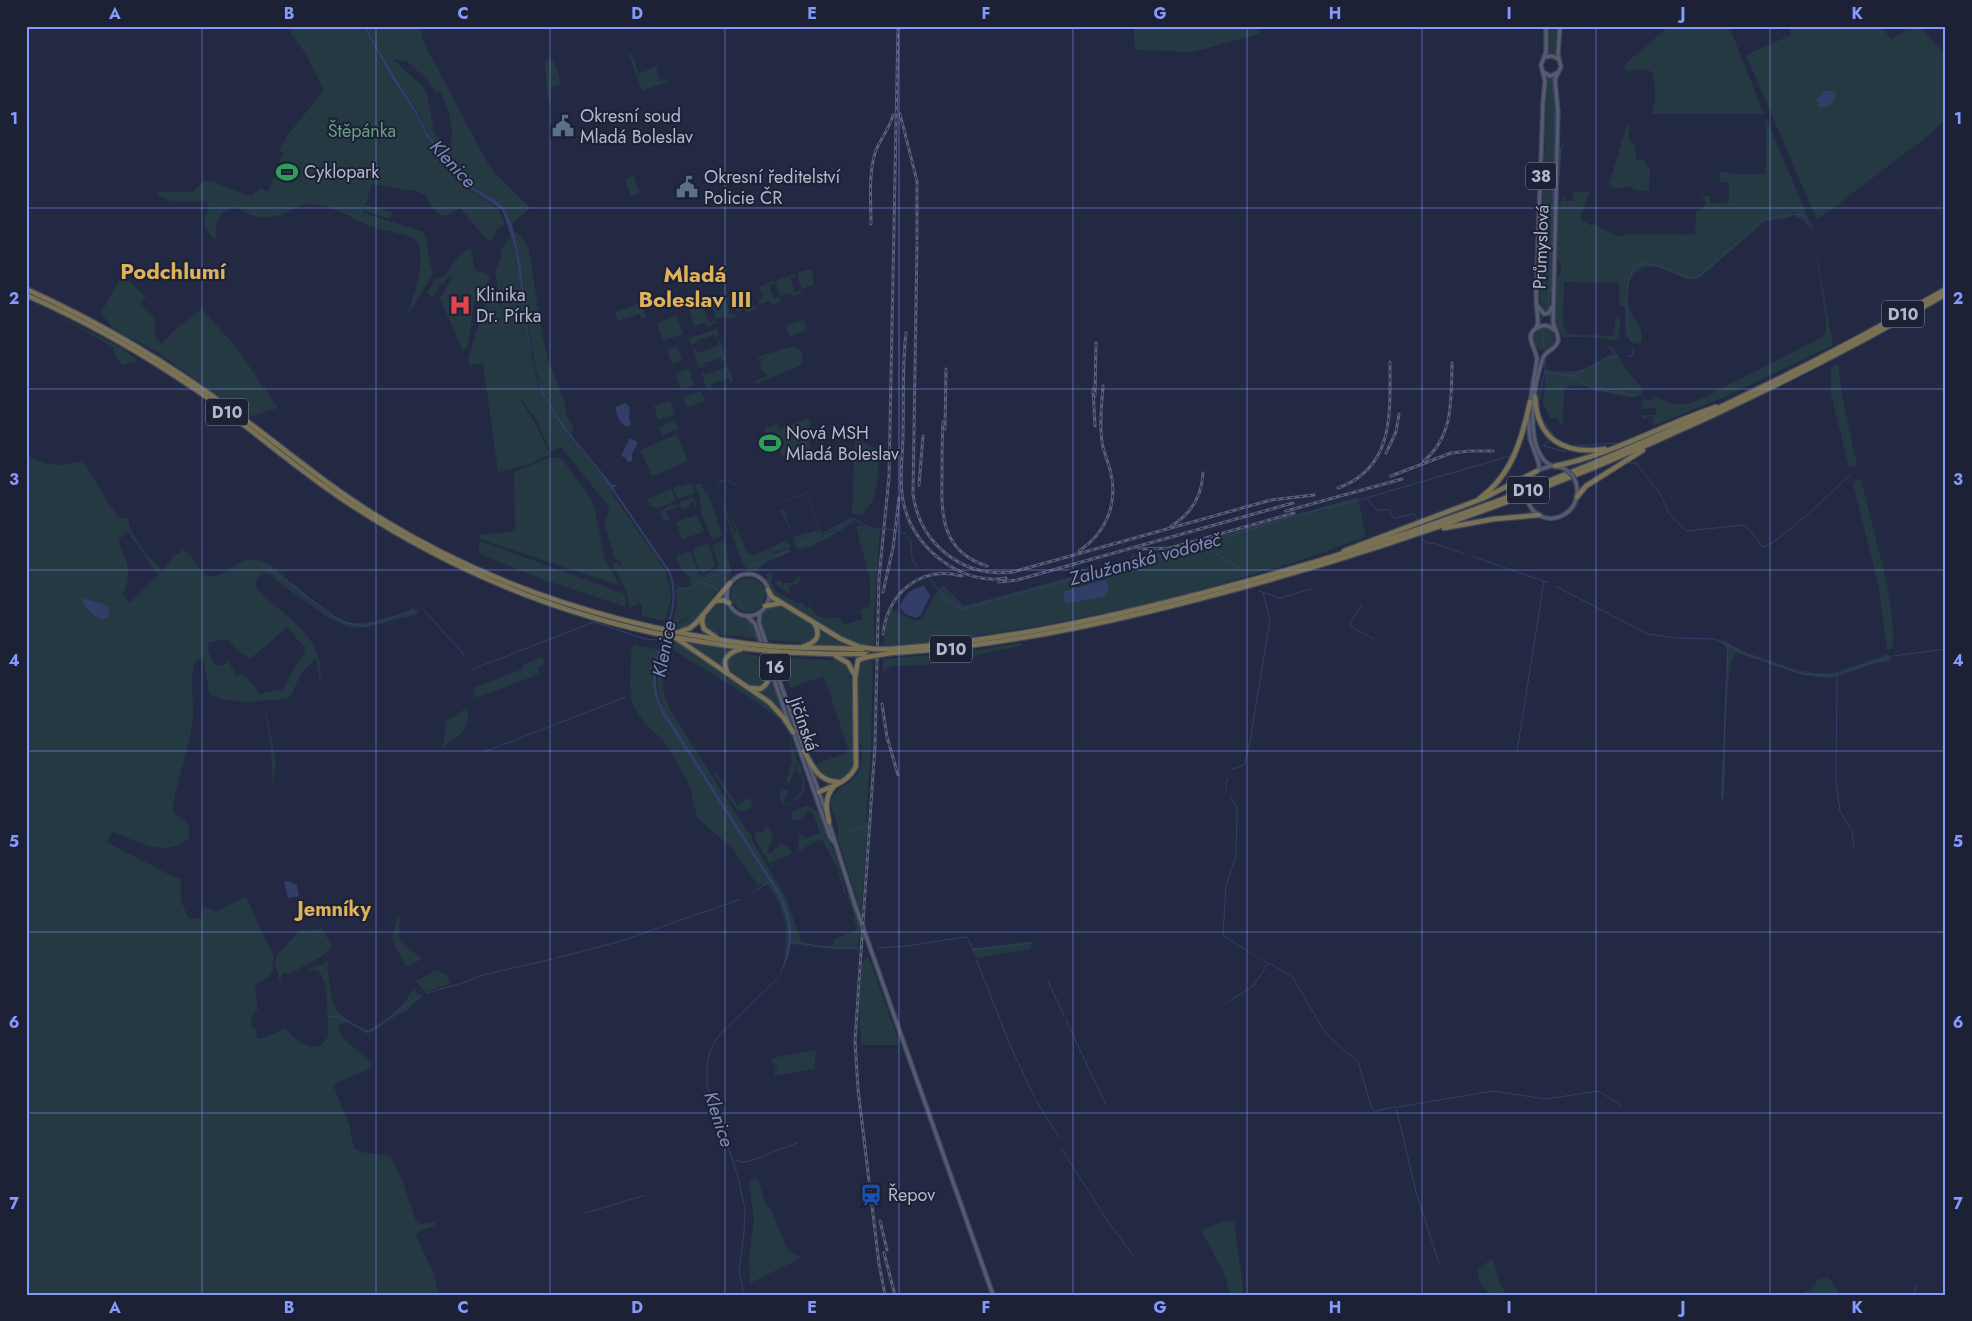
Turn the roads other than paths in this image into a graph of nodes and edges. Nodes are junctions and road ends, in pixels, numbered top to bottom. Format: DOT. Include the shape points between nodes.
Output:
graph roads {
  1 [pos="1546,26"];
  2 [pos="1560,26"];
  3 [pos="1544,58"];
  4 [pos="1560,62"];
  5 [pos="1542,72"];
  6 [pos="1558,73"];
  7 [pos="26,289"];
  8 [pos="1946,289"];
  9 [pos="26,294"];
  10 [pos="1946,294"];
  11 [pos="1553,304"];
  12 [pos="1536,305"];
  13 [pos="1536,328"];
  14 [pos="1556,332"];
  15 [pos="1534,349"];
  16 [pos="1547,351"];
  17 [pos="1535,397"];
  18 [pos="1737,400"];
  19 [pos="1530,402"];
  20 [pos="1660,440"];
  21 [pos="1623,444"];
  22 [pos="1554,466"];
  23 [pos="1538,470"];
  24 [pos="1577,497"];
  25 [pos="1465,506"];
  26 [pos="1538,515"];
  27 [pos="1430,531"];
  28 [pos="1313,563"];
  29 [pos="730,584"];
  30 [pos="768,590"];
  31 [pos="715,601"];
  32 [pos="783,602"];
  33 [pos="729,603"];
  34 [pos="765,606"];
  35 [pos="760,612"];
  36 [pos="704,615"];
  37 [pos="747,616"];
  38 [pos="814,623"];
  39 [pos="658,631"];
  40 [pos="674,634"];
  41 [pos="725,641"];
  42 [pos="795,648"];
  43 [pos="751,649"];
  44 [pos="780,649"];
  45 [pos="891,651"];
  46 [pos="867,652"];
  47 [pos="832,654"];
  48 [pos="768,661"];
  49 [pos="730,674"];
  50 [pos="855,678"];
  51 [pos="748,687"];
  52 [pos="793,732"];
  53 [pos="804,752"];
  54 [pos="841,782"];
  55 [pos="835,785"];
  56 [pos="817,793"];
  57 [pos="829,822"];
  58 [pos="835,843"];
  59 [pos="993,1295"];
  1 -- 3 [label="main road, Průmyslová / 38"];
  2 -- 4 [label="main road, Průmyslová / 38"];
  3 -- 4 [label="main road" via="1552,56"];
  3 -- 5 [label="main road, Průmyslová / 38" via="1540,65"];
  4 -- 6 [label="main road, Průmyslová / 38"];
  5 -- 6 [label="main road" via="1550,76"];
  5 -- 12 [label="main road, Průmyslová / 38" via="1546,81"];
  6 -- 11 [label="main road, Průmyslová / 38" via="1555,79 1558,112"];
  7 -- 39 [label="highway, D10" via="162,362 238,414 332,487 420,541 537,594"];
  8 -- 18 [label="highway, D10"];
  9 -- 39 [label="highway, D10" via="160,366 323,486 425,549 533,598 610,622"];
  10 -- 20 [label="highway, D10" via="1796,376"];
  11 -- 12 [label="main road" via="1545,314"];
  11 -- 14 [label="main road, Průmyslová / 38"];
  12 -- 13 [label="main road, Průmyslová / 38"];
  13 -- 14 [label="main road" via="1548,326"];
  13 -- 15 [label="main road, 38" via="1530,337"];
  14 -- 16 [label="main road" via="1556,344"];
  15 -- 16 [label="main road"];
  15 -- 19 [label="main road, 38" via="1537,365"];
  16 -- 17 [label="main road" via="1543,356"];
  17 -- 21 [label="highway" via="1536,413 1542,428 1562,445 1588,451"];
  17 -- 22 [label="main road" via="1533,424 1537,446 1544,460"];
  18 -- 21 [label="highway, D10" via="1678,420"];
  18 -- 28 [label="highway, D10" via="1531,489 1436,524"];
  19 -- 23 [label="main road, 38" via="1530,434"];
  19 -- 25 [label="highway" via="1517,448 1505,472 1490,491"];
  20 -- 24 [label="highway" via="1586,486"];
  20 -- 27 [label="highway, D10"];
  21 -- 22 [label="highway"];
  22 -- 23 [label="main road"];
  22 -- 24 [label="main road, bridge" via="1571,474 1576,483"];
  23 -- 25 [label="highway"];
  23 -- 26 [label="main road, bridge" via="1528,484 1526,494 1531,509"];
  24 -- 26 [label="main road" via="1570,510 1558,517"];
  25 -- 28 [label="highway"];
  26 -- 27 [label="highway"];
  27 -- 45 [label="highway, D10" via="1260,583 1125,617 994,643 934,651"];
  28 -- 45 [label="highway, D10" via="1161,604 1051,628"];
  29 -- 30 [label="main road" via="739,576 752,575 761,580"];
  29 -- 31 [label="highway"];
  29 -- 33 [label="main road" via="727,593"];
  30 -- 32 [label="highway" via="772,597"];
  30 -- 34 [label="main road"];
  31 -- 33 [label="highway"];
  31 -- 36 [label="highway"];
  32 -- 34 [label="highway"];
  32 -- 38 [label="highway"];
  33 -- 37 [label="main road, Jičínská" via="736,612"];
  34 -- 35 [label="main road"];
  35 -- 37 [label="main road"];
  35 -- 53 [label="main road, Jičínská / 16" via="760,624"];
  36 -- 40 [label="highway" via="690,628"];
  36 -- 41 [label="highway" via="704,629"];
  37 -- 48 [label="main road, Jičínská" via="755,624"];
  38 -- 42 [label="highway, 16" via="818,631 815,641"];
  38 -- 46 [label="highway"];
  39 -- 40 [label="highway, D10"];
  40 -- 41 [label="highway, D10"];
  40 -- 43 [label="highway, D10"];
  40 -- 49 [label="highway, 16"];
  41 -- 44 [label="highway, D10, bridge"];
  42 -- 44 [label="highway, D10"];
  42 -- 46 [label="highway, D10"];
  43 -- 44 [label="highway, D10, bridge"];
  43 -- 49 [label="highway" via="737,650 728,655 724,664"];
  44 -- 47 [label="highway, D10"];
  45 -- 46 [label="highway, D10, bridge"];
  45 -- 46 [label="highway, D10, bridge" via="874,649"];
  46 -- 47 [label="highway, D10"];
  46 -- 50 [label="highway" via="857,663"];
  47 -- 50 [label="highway" via="848,663"];
  48 -- 51 [label="highway" via="767,684 760,689"];
  48 -- 52 [label="main road, Jičínská"];
  49 -- 51 [label="highway, 16"];
  50 -- 54 [label="highway" via="857,761 853,773"];
  51 -- 52 [label="highway, 16" via="778,711"];
  52 -- 56 [label="main road, Jičínská / 16"];
  53 -- 54 [label="highway" via="821,778"];
  53 -- 56 [label="main road, Jičínská / 16"];
  54 -- 55 [label="highway"];
  55 -- 56 [label="highway"];
  55 -- 57 [label="highway" via="827,797"];
  56 -- 57 [label="main road, Jičínská / 16"];
  56 -- 58 [label="main road, Jičínská / 16" via="830,837"];
  57 -- 58 [label="main road, Jičínská / 16"];
  58 -- 59 [label="main road, Jičínská / 16"];
}
